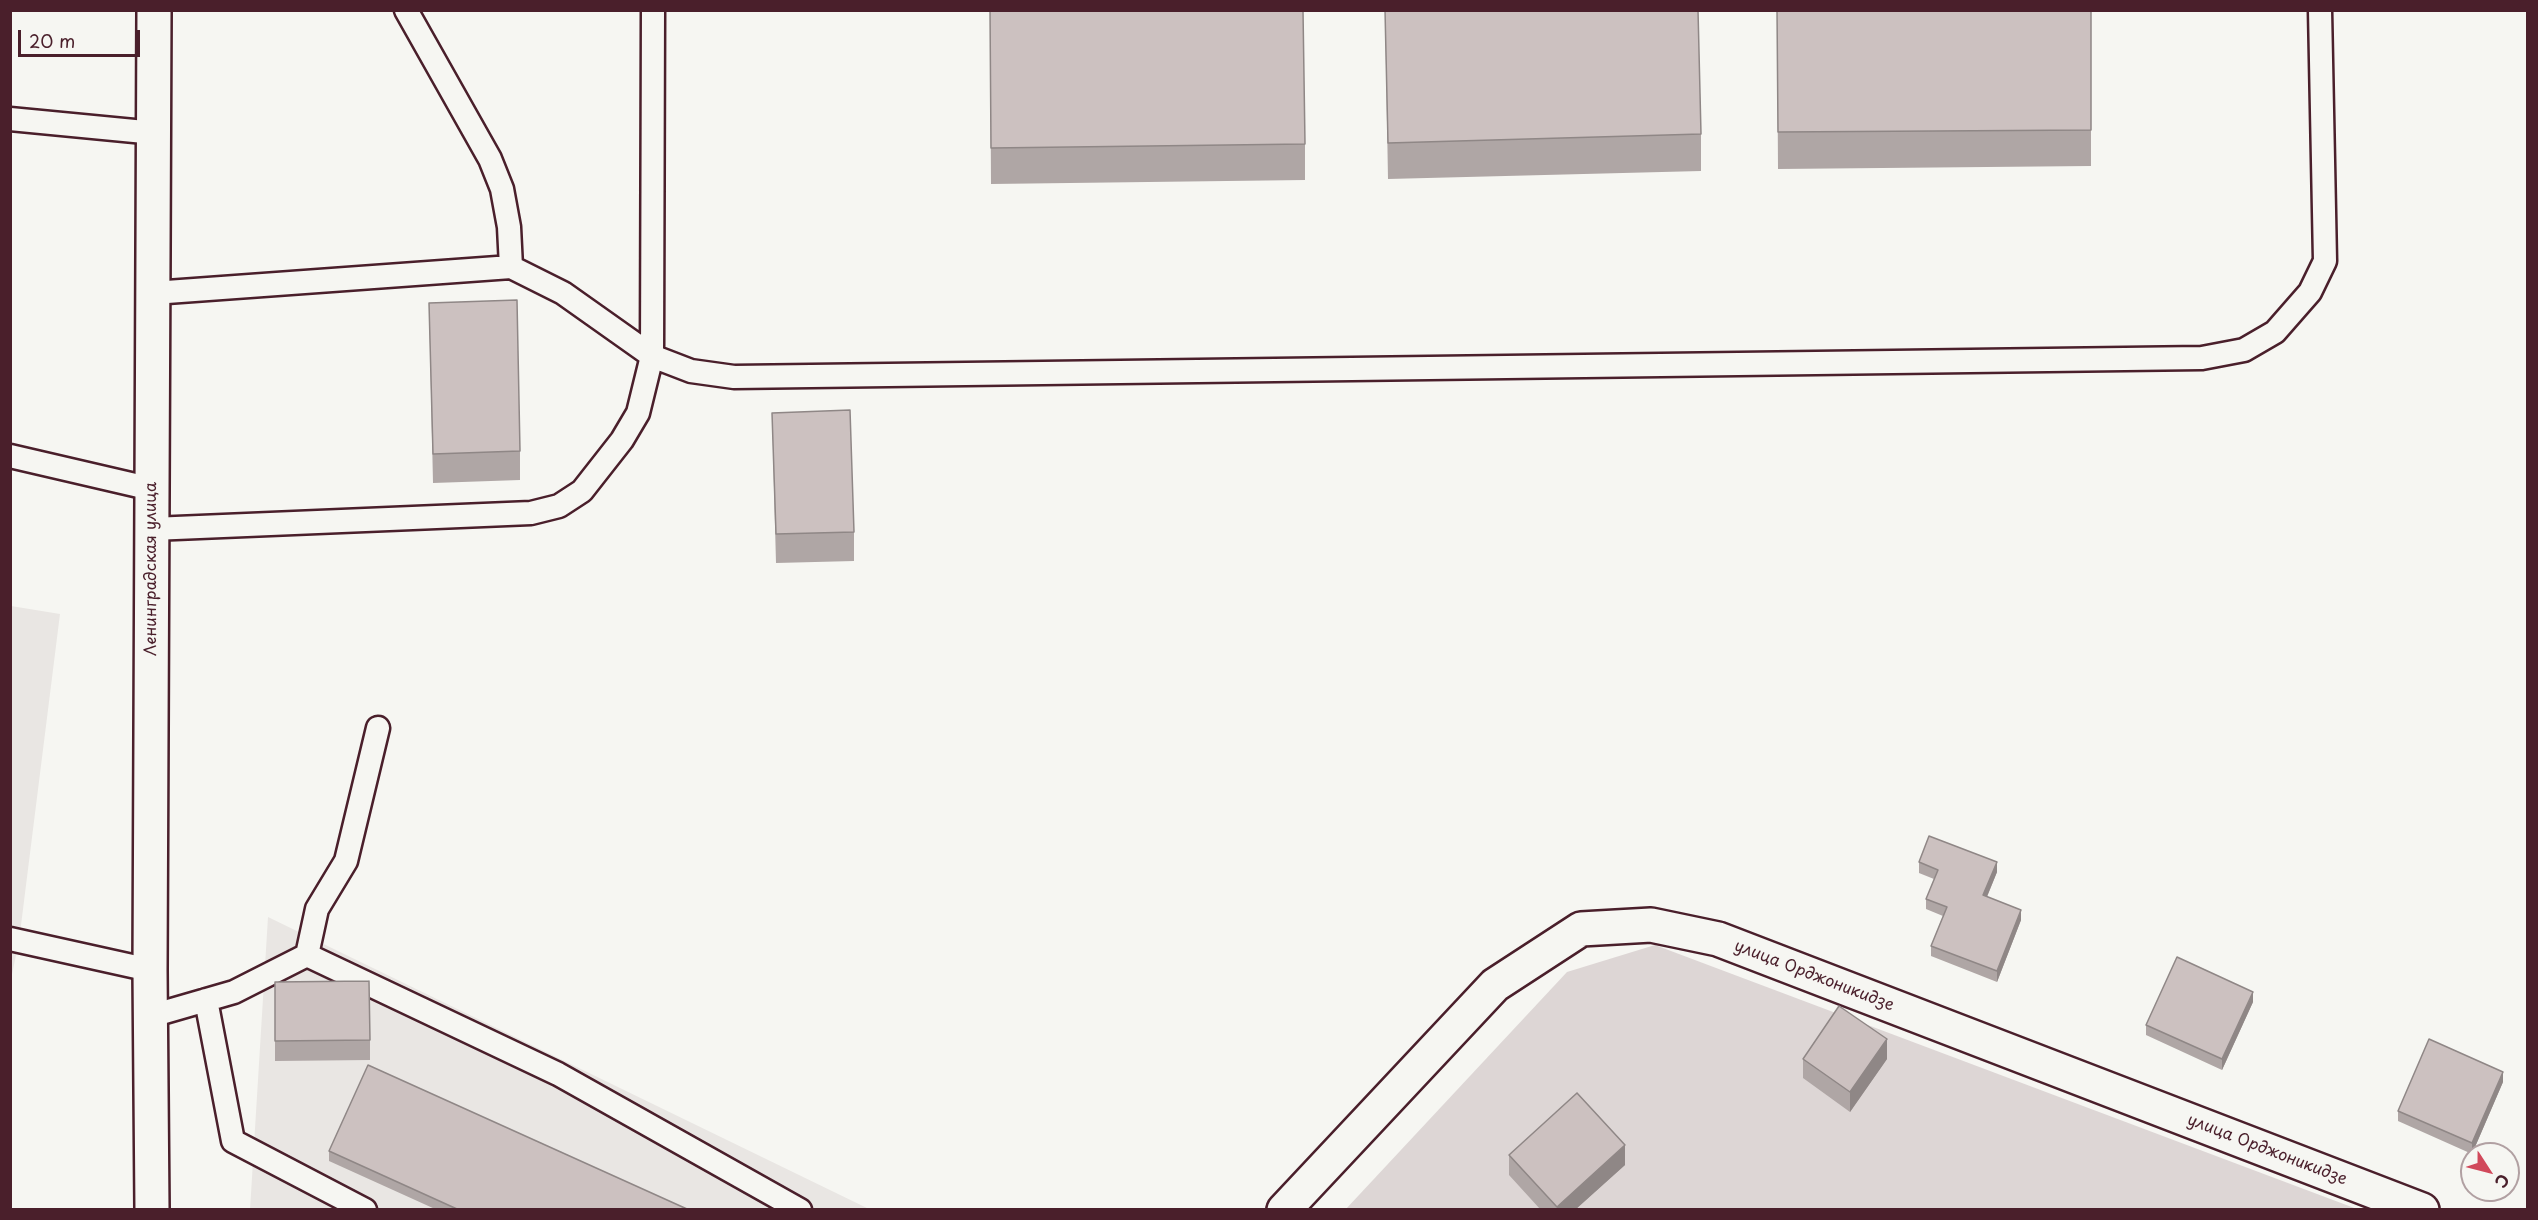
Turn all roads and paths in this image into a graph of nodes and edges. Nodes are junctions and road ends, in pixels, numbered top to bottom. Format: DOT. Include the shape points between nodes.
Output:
graph roads {
  1 [pos="154,10"];
  2 [pos="406,10"];
  3 [pos="653,10"];
  4 [pos="2320,10"];
  5 [pos="10,119"];
  6 [pos="155,133"];
  7 [pos="511,267"];
  8 [pos="153,293"];
  9 [pos="652,356"];
  10 [pos="10,456"];
  11 [pos="152,489"];
  12 [pos="152,529"];
  13 [pos="378,728"];
  14 [pos="10,939"];
  15 [pos="308,955"];
  16 [pos="150,970"];
  17 [pos="206,1000"];
  18 [pos="150,1016"];
  19 [pos="152,1209"];
  20 [pos="365,1209"];
  21 [pos="800,1209"];
  22 [pos="1284,1209"];
  23 [pos="2422,1209"];
  1 -- 6 [label="street, Ленинградская улица"];
  2 -- 7 [label="lane" via="490,159 502,189"];
  3 -- 9 [label="lane"];
  4 -- 9 [label="lane" via="2325,261 2310,292 2275,332 2244,350 2202,358 735,377 691,371"];
  5 -- 6 [label="lane"];
  6 -- 8 [label="street, Ленинградская улица"];
  7 -- 8 [label="lane"];
  7 -- 9 [label="lane" via="563,293"];
  8 -- 11 [label="street, Ленинградская улица"];
  9 -- 12 [label="lane" via="638,413 622,440 582,492 559,506 531,513"];
  10 -- 11 [label="lane"];
  11 -- 12 [label="street, Ленинградская улица"];
  12 -- 16 [label="street, Ленинградская улица"];
  13 -- 15 [label="lane" via="346,861 317,909"];
  14 -- 16 [label="lane"];
  15 -- 17 [label="lane" via="234,992"];
  15 -- 21 [label="lane" via="558,1074"];
  16 -- 18 [label="street, Ленинградская улица"];
  17 -- 18 [label="lane"];
  17 -- 20 [label="lane" via="233,1141"];
  18 -- 19 [label="street, Ленинградская улица"];
  22 -- 23 [label="street, улица Орджоникидзе" via="1495,985 1581,929 1650,925 1718,939"];
}
